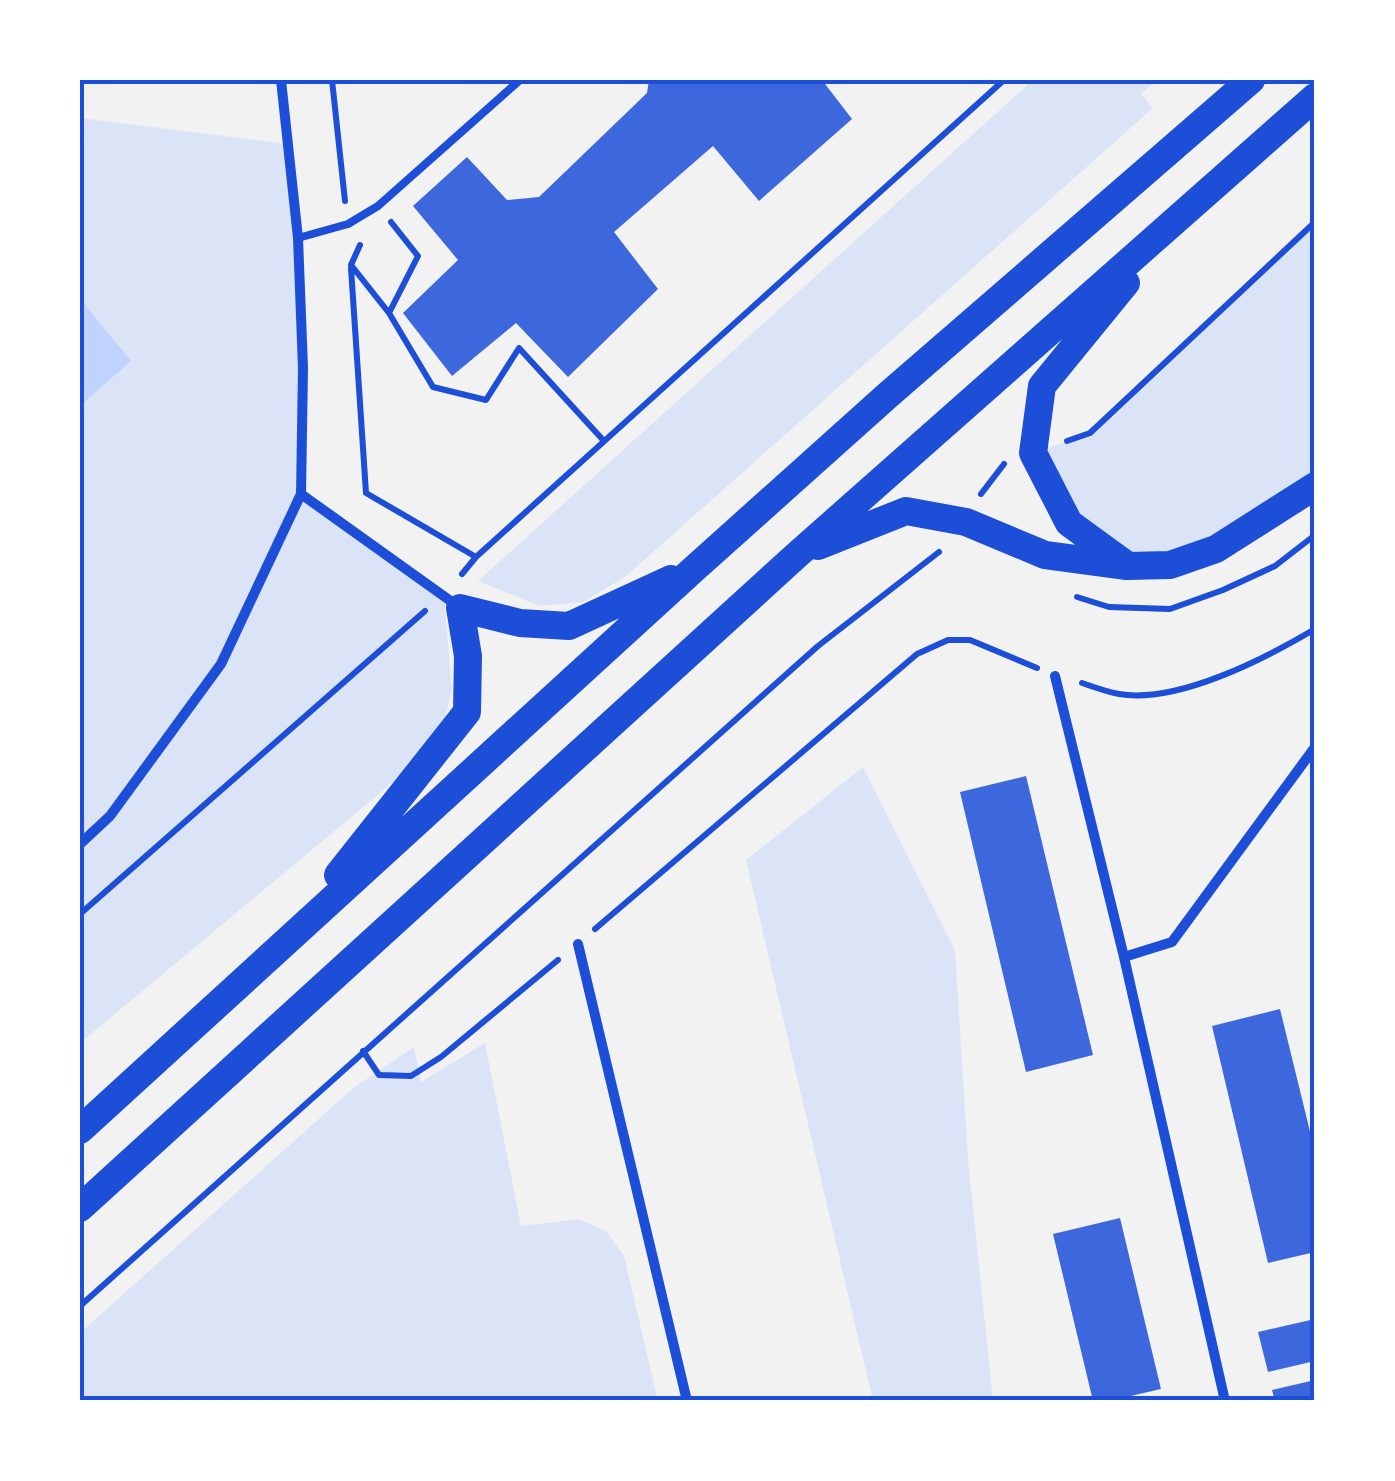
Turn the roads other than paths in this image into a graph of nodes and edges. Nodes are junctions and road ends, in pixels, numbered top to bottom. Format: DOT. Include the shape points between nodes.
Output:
graph roads {
  1 [pos="280,80"];
  2 [pos="520,80"];
  3 [pos="1251,80"];
  4 [pos="1315,97"];
  5 [pos="1174,224"];
  6 [pos="298,238"];
  7 [pos="1315,486"];
  8 [pos="300,494"];
  9 [pos="798,554"];
  10 [pos="1127,566"];
  11 [pos="695,568"];
  12 [pos="452,601"];
  13 [pos="1056,676"];
  14 [pos="1315,746"];
  15 [pos="80,844"];
  16 [pos="578,944"];
  17 [pos="276,951"];
  18 [pos="1124,957"];
  19 [pos="80,1130"];
  20 [pos="80,1208"];
  21 [pos="687,1401"];
  22 [pos="1225,1401"];
  1 -- 6 [label="street"];
  2 -- 6 [label="lane" via="378,206 348,224"];
  3 -- 11 [label="highway"];
  4 -- 5 [label="highway"];
  5 -- 9 [label="highway"];
  5 -- 10 [label="highway" via="1042,386 1033,453 1070,523"];
  6 -- 8 [label="street"];
  7 -- 10 [label="highway" via="1216,550 1170,565"];
  8 -- 12 [label="street"];
  8 -- 15 [label="street" via="221,664 110,816"];
  9 -- 10 [label="highway" via="906,511 966,522 1045,555"];
  9 -- 20 [label="highway"];
  11 -- 12 [label="highway" via="569,626 520,623"];
  11 -- 17 [label="highway"];
  12 -- 17 [label="highway" via="468,656 468,712"];
  13 -- 18 [label="street"];
  14 -- 18 [label="street" via="1172,942"];
  16 -- 21 [label="street"];
  17 -- 19 [label="highway"];
  18 -- 22 [label="street"];
}
